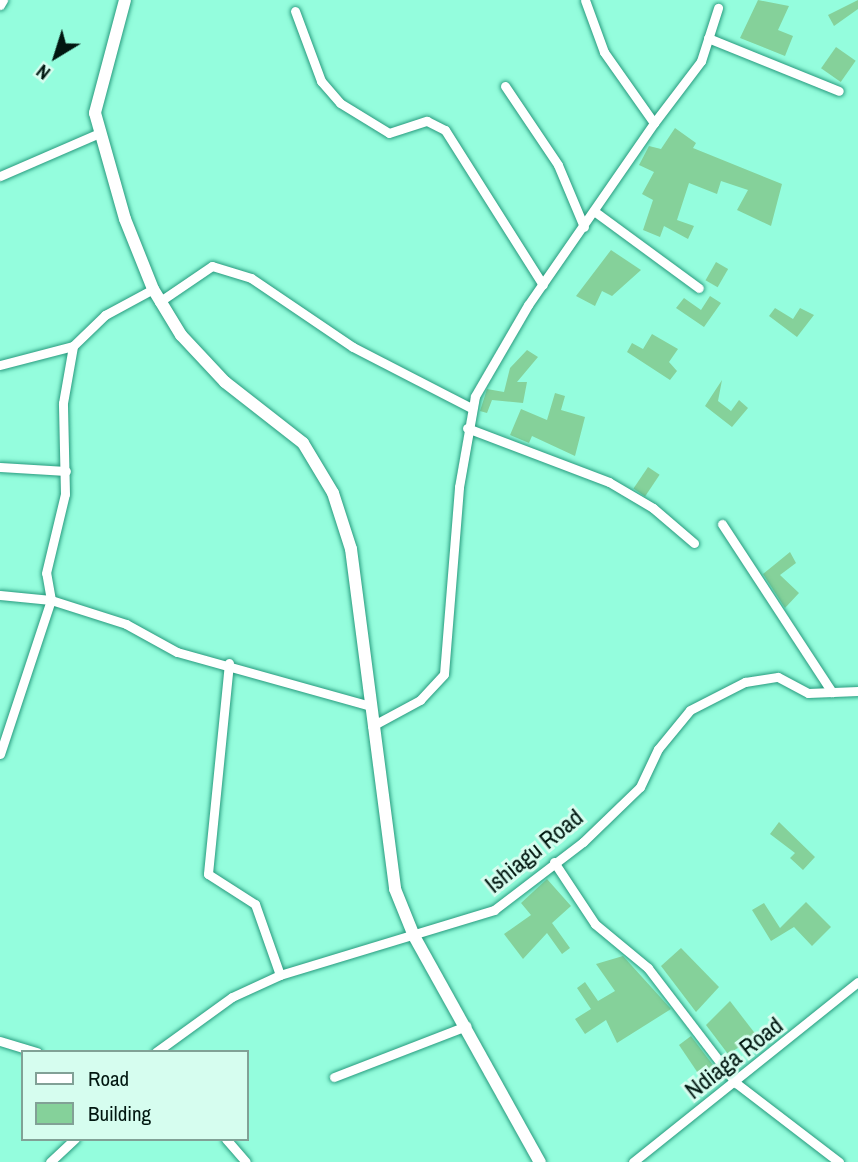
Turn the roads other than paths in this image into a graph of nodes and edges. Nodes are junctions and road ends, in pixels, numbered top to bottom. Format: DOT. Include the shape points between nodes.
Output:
graph roads {
  1 [pos="3,0"];
  2 [pos="125,0"];
  3 [pos="585,0"];
  4 [pos="0,5"];
  5 [pos="718,8"];
  6 [pos="295,11"];
  7 [pos="708,38"];
  8 [pos="505,86"];
  9 [pos="839,91"];
  10 [pos="654,123"];
  11 [pos="97,134"];
  12 [pos="0,176"];
  13 [pos="594,211"];
  14 [pos="584,227"];
  15 [pos="543,285"];
  16 [pos="699,288"];
  17 [pos="153,289"];
  18 [pos="159,302"];
  19 [pos="73,346"];
  20 [pos="0,365"];
  21 [pos="471,408"];
  22 [pos="467,428"];
  23 [pos="0,467"];
  24 [pos="66,471"];
  25 [pos="722,524"];
  26 [pos="694,543"];
  27 [pos="0,595"];
  28 [pos="51,600"];
  29 [pos="229,663"];
  30 [pos="858,691"];
  31 [pos="832,692"];
  32 [pos="369,706"];
  33 [pos="372,726"];
  34 [pos="0,754"];
  35 [pos="554,862"];
  36 [pos="414,936"];
  37 [pos="280,975"];
  38 [pos="858,982"];
  39 [pos="466,1026"];
  40 [pos="0,1041"];
  41 [pos="30,1050"];
  42 [pos="159,1050"];
  43 [pos="334,1077"];
  44 [pos="736,1083"];
  45 [pos="73,1141"];
  46 [pos="228,1141"];
  47 [pos="50,1162"];
  48 [pos="246,1162"];
  49 [pos="540,1162"];
  50 [pos="632,1162"];
  51 [pos="839,1162"];
  1 -- 4 [label="street"];
  2 -- 11 [label="main road" via="97,94"];
  3 -- 10 [label="street" via="604,52"];
  5 -- 7 [label="street"];
  6 -- 15 [label="street" via="321,80 340,103 389,133 427,121 445,130"];
  7 -- 9 [label="street"];
  7 -- 10 [label="street" via="701,61"];
  8 -- 14 [label="street" via="558,165"];
  10 -- 13 [label="street"];
  11 -- 12 [label="street"];
  11 -- 17 [label="main road"];
  13 -- 14 [label="street"];
  13 -- 16 [label="street"];
  14 -- 15 [label="street"];
  15 -- 21 [label="street" via="493,359"];
  17 -- 18 [label="main road"];
  17 -- 19 [label="street" via="105,316"];
  18 -- 21 [label="street" via="212,266 251,278 353,347"];
  18 -- 32 [label="main road" via="198,356 315,458 343,515 351,549"];
  19 -- 20 [label="street"];
  19 -- 24 [label="street" via="64,403"];
  21 -- 22 [label="street"];
  22 -- 26 [label="street" via="638,497"];
  22 -- 33 [label="street" via="444,674 420,700"];
  23 -- 24 [label="street"];
  24 -- 28 [label="street" via="46,573"];
  25 -- 31 [label="street"];
  27 -- 28 [label="street"];
  28 -- 29 [label="street" via="126,624 177,652"];
  28 -- 34 [label="street"];
  29 -- 32 [label="street"];
  29 -- 37 [label="street" via="208,874 255,904"];
  30 -- 31 [label="street, Ishiagu Road"];
  31 -- 35 [label="street, Ishiagu Road" via="808,693 778,677 750,679 690,710 658,750 640,787"];
  32 -- 33 [label="main road"];
  33 -- 36 [label="main road" via="390,864"];
  35 -- 36 [label="street, Ishiagu Road" via="494,910"];
  35 -- 44 [label="street" via="594,923 648,968"];
  36 -- 37 [label="street, Ishiagu Road"];
  36 -- 39 [label="main road"];
  37 -- 42 [label="street, Ishiagu Road" via="232,997"];
  38 -- 44 [label="street, Ndiaga Road"];
  39 -- 43 [label="street"];
  39 -- 49 [label="main road"];
  40 -- 41 [label="street"];
  44 -- 50 [label="street, Ndiaga Road"];
  44 -- 51 [label="street"];
  45 -- 47 [label="street"];
  46 -- 48 [label="street"];
}
